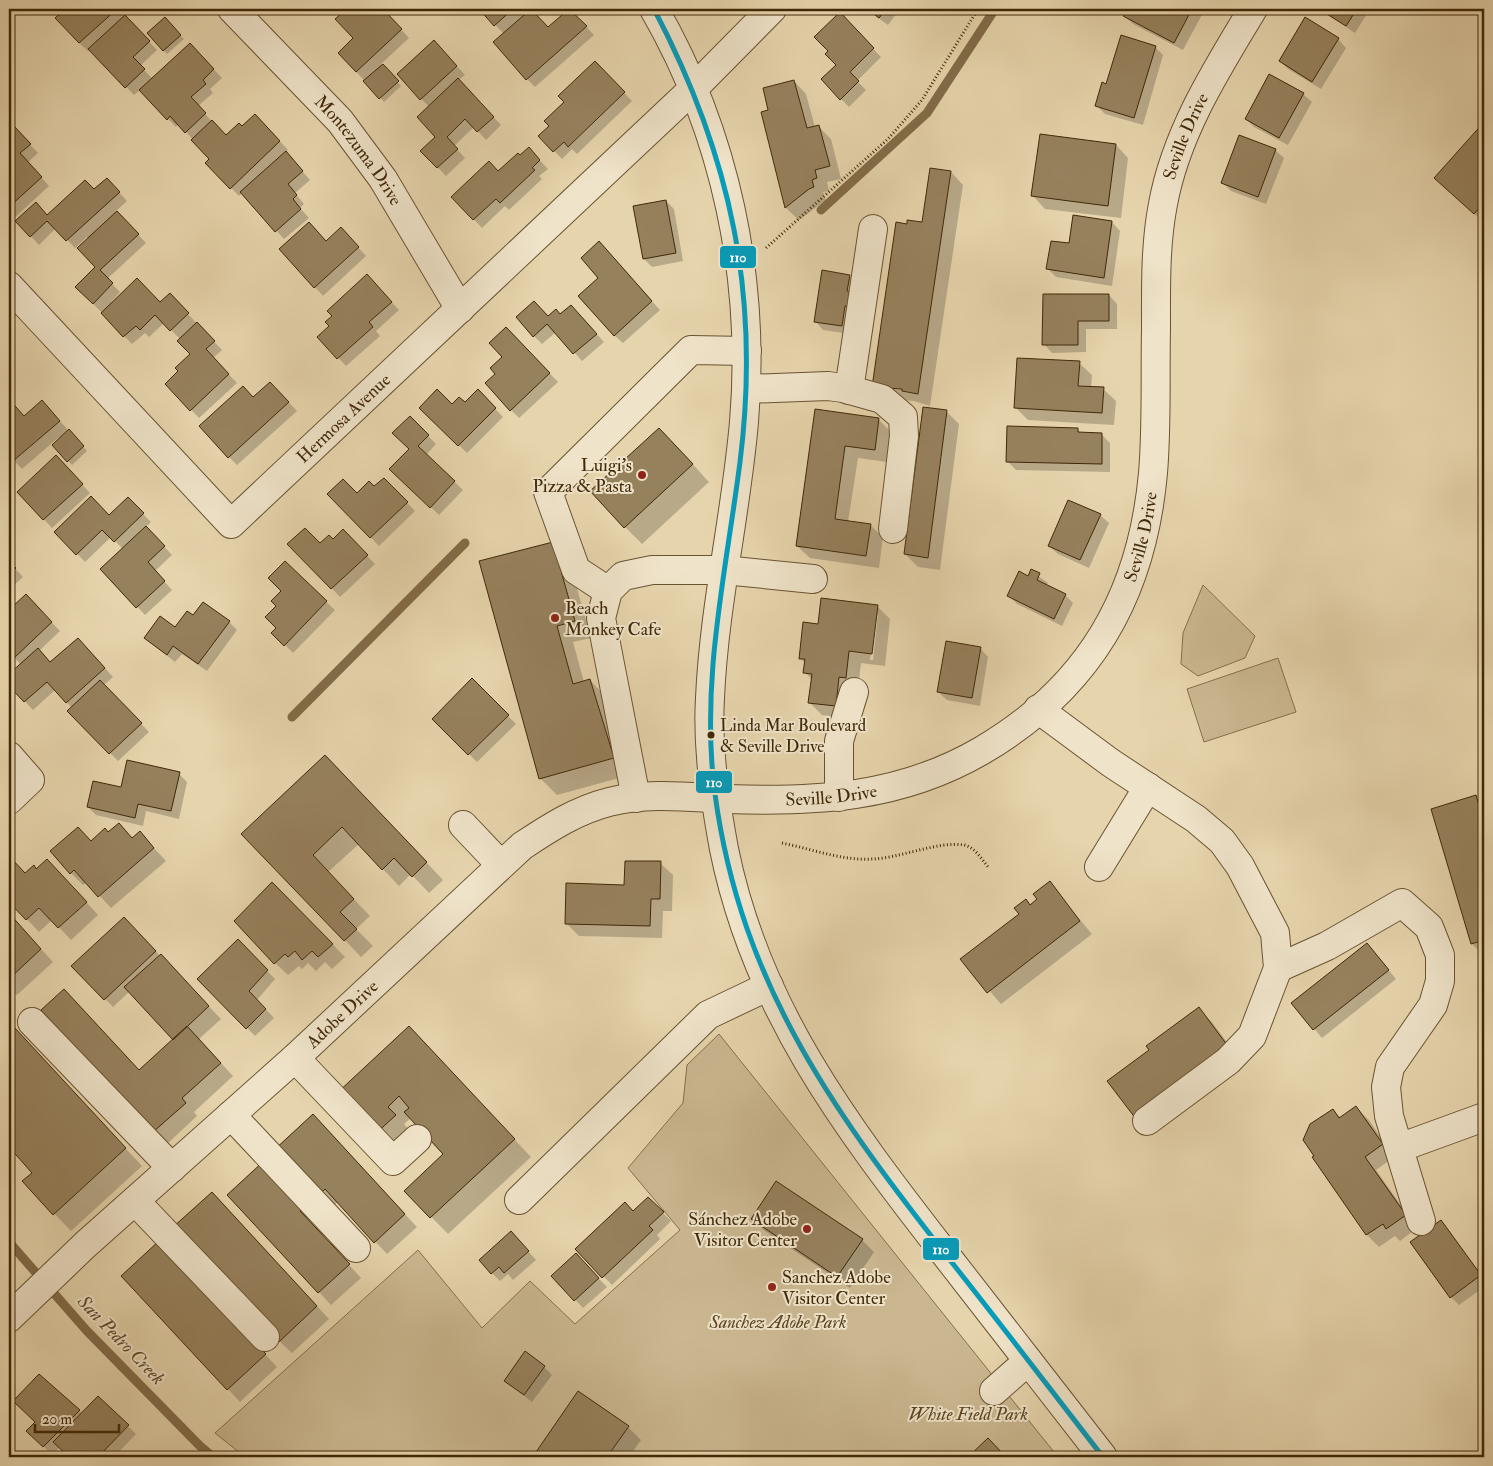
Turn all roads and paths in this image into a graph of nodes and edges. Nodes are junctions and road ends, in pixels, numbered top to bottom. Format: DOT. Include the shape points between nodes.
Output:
graph roads {
  1 [pos="232,9"];
  2 [pos="654,9"];
  3 [pos="772,9"];
  4 [pos="978,9"];
  5 [pos="1253,9"];
  6 [pos="693,89"];
  7 [pos="872,229"];
  8 [pos="742,271"];
  9 [pos="9,286"];
  10 [pos="460,309"];
  11 [pos="747,351"];
  12 [pos="746,389"];
  13 [pos="849,390"];
  14 [pos="893,529"];
  15 [pos="724,570"];
  16 [pos="813,579"];
  17 [pos="608,591"];
  18 [pos="854,692"];
  19 [pos="1038,710"];
  20 [pos="9,756"];
  21 [pos="1148,787"];
  22 [pos="636,798"];
  23 [pos="839,798"];
  24 [pos="716,799"];
  25 [pos="9,800"];
  26 [pos="463,825"];
  27 [pos="782,843"];
  28 [pos="501,865"];
  29 [pos="1099,867"];
  30 [pos="989,868"];
  31 [pos="1278,968"];
  32 [pos="769,986"];
  33 [pos="32,1022"];
  34 [pos="295,1058"];
  35 [pos="231,1115"];
  36 [pos="1484,1117"];
  37 [pos="1147,1121"];
  38 [pos="417,1139"];
  39 [pos="1398,1148"];
  40 [pos="172,1168"];
  41 [pos="520,1200"];
  42 [pos="135,1201"];
  43 [pos="1421,1221"];
  44 [pos="356,1248"];
  45 [pos="12,1315"];
  46 [pos="266,1337"];
  47 [pos="1028,1361"];
  48 [pos="994,1391"];
  49 [pos="1103,1457"];
  1 -- 10 [label="street, Montezuma Drive" via="345,129 383,179"];
  2 -- 6 [label="street" via="670,36"];
  3 -- 6 [label="street, Hermosa Avenue"];
  4 -- 8 [label="path" via="922,100 888,139"];
  5 -- 19 [label="street, Seville Drive" via="1193,115 1176,154 1163,204 1157,248 1153,470 1141,551 1110,628 1084,664"];
  6 -- 8 [label="street" via="731,206"];
  6 -- 10 [label="street, Hermosa Avenue"];
  7 -- 13 [label="street"];
  8 -- 11 [label="street"];
  9 -- 10 [label="street, Hermosa Avenue" via="231,524"];
  11 -- 12 [label="street"];
  11 -- 17 [label="street" via="691,350 548,492 576,570"];
  12 -- 13 [label="street" via="828,386"];
  12 -- 15 [label="street"];
  13 -- 14 [label="street" via="882,399 903,417 904,436"];
  15 -- 16 [label="street"];
  15 -- 17 [label="street" via="652,570 623,576"];
  15 -- 24 [label="street" via="710,703"];
  17 -- 22 [label="street" via="601,618"];
  18 -- 23 [label="street" via="839,741"];
  19 -- 21 [label="street"];
  19 -- 23 [label="street, Seville Drive" via="1020,726 979,752 943,770 902,784"];
  20 -- 25 [label="street" via="30,780"];
  21 -- 29 [label="street"];
  21 -- 31 [label="street" via="1222,841 1240,866 1275,933"];
  22 -- 24 [label="street, Adobe Drive" via="663,794"];
  22 -- 28 [label="street, Adobe Drive" via="609,802 563,819 522,846"];
  23 -- 24 [label="street, Seville Drive"];
  24 -- 32 [label="street" via="734,893"];
  26 -- 28 [label="street"];
  27 -- 30 [label="path" via="852,860 900,857 928,848 964,845 970,847"];
  28 -- 34 [label="street, Adobe Drive"];
  31 -- 37 [label="street" via="1252,1036 1228,1061"];
  31 -- 39 [label="street" via="1327,946 1402,903 1429,927 1440,955 1440,981 1433,1005 1390,1067 1386,1087 1389,1116"];
  32 -- 41 [label="street" via="708,1015"];
  32 -- 47 [label="street" via="790,1032 848,1127"];
  33 -- 40 [label="street"];
  34 -- 35 [label="street, Adobe Drive"];
  34 -- 38 [label="street" via="393,1161"];
  35 -- 40 [label="street, Adobe Drive"];
  35 -- 44 [label="street"];
  36 -- 39 [label="street"];
  39 -- 43 [label="street"];
  40 -- 42 [label="street, Adobe Drive"];
  42 -- 45 [label="street, Adobe Drive"];
  42 -- 46 [label="street"];
  47 -- 48 [label="street"];
  47 -- 49 [label="street"];
}
